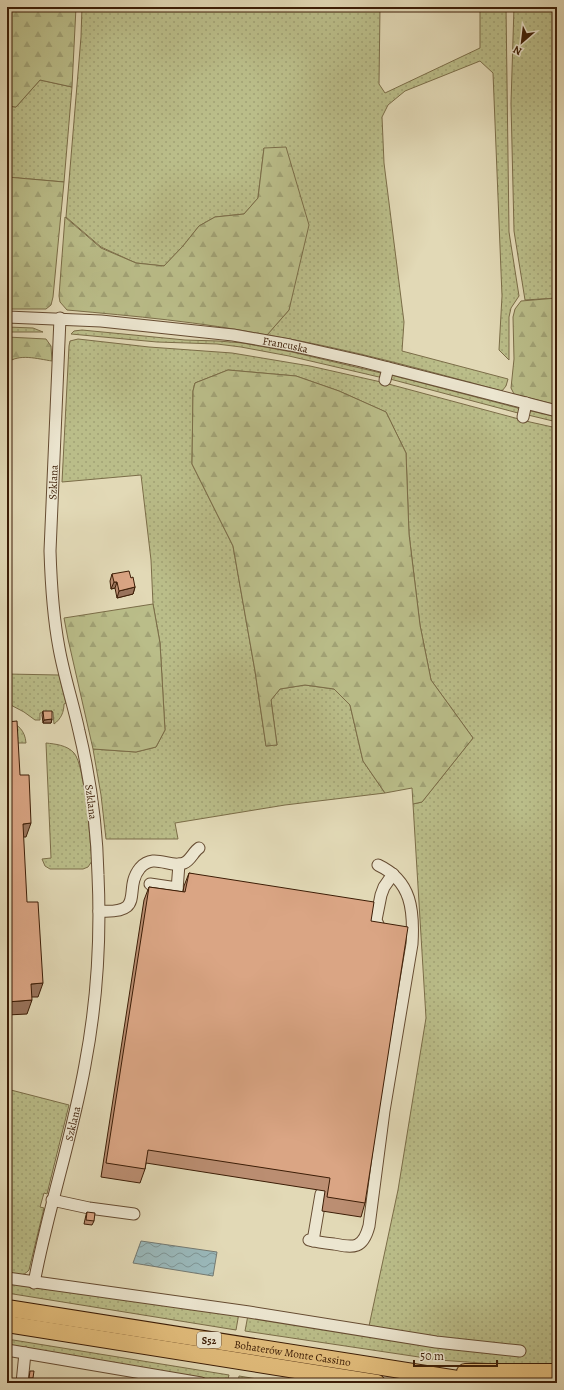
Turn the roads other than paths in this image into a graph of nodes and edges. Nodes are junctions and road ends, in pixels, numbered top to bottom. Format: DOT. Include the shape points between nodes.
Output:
graph roads {
  1 [pos="7,317"];
  2 [pos="60,318"];
  3 [pos="388,368"];
  4 [pos="385,380"];
  5 [pos="526,403"];
  6 [pos="557,411"];
  7 [pos="523,417"];
  8 [pos="199,848"];
  9 [pos="179,864"];
  10 [pos="378,865"];
  11 [pos="393,874"];
  12 [pos="150,884"];
  13 [pos="177,888"];
  14 [pos="176,903"];
  15 [pos="99,911"];
  16 [pos="404,938"];
  17 [pos="320,1194"];
  18 [pos="52,1200"];
  19 [pos="134,1214"];
  20 [pos="7,1278"];
  21 [pos="34,1283"];
  22 [pos="7,1308"];
  23 [pos="7,1324"];
  24 [pos="7,1350"];
  25 [pos="520,1351"];
  26 [pos="25,1353"];
  27 [pos="411,1372"];
  28 [pos="557,1372"];
  29 [pos="361,1381"];
  30 [pos="22,1383"];
  31 [pos="201,1383"];
  32 [pos="377,1383"];
  33 [pos="483,1383"];
  1 -- 2 [label="street, Francuska"];
  2 -- 3 [label="street, Francuska" via="101,320 232,335 290,345"];
  2 -- 15 [label="street, Szklana" via="50,544 51,586 59,649 80,732 92,802"];
  3 -- 4 [label="street"];
  3 -- 5 [label="street, Francuska"];
  5 -- 6 [label="street, Francuska"];
  5 -- 7 [label="street"];
  8 -- 9 [label="street" via="188,860"];
  9 -- 13 [label="street"];
  9 -- 15 [label="street" via="156,860 144,865 135,877 132,898 127,906 115,912"];
  10 -- 11 [label="street"];
  11 -- 16 [label="street" via="406,890 411,905 413,925"];
  11 -- 16 [label="street" via="382,891 376,920 380,929 389,936"];
  12 -- 13 [label="street"];
  13 -- 14 [label="street"];
  15 -- 18 [label="street, Szklana" via="98,964 92,1022 83,1074"];
  16 -- 17 [label="street" via="369,1226 367,1235 357,1245 350,1247 311,1241"];
  18 -- 19 [label="street"];
  18 -- 21 [label="street, Szklana"];
  20 -- 21 [label="street"];
  21 -- 25 [label="street" via="249,1312 436,1342"];
  22 -- 27 [label="highway, Bohaterów Monte Cassino / S52"];
  23 -- 29 [label="highway, Bohaterów Monte Cassino / S52"];
  24 -- 26 [label="street"];
  26 -- 30 [label="street"];
  26 -- 31 [label="street"];
  27 -- 28 [label="highway"];
  27 -- 33 [label="highway, Bohaterów Monte Cassino / S52"];
  29 -- 32 [label="highway, Bohaterów Monte Cassino / S52"];
}
